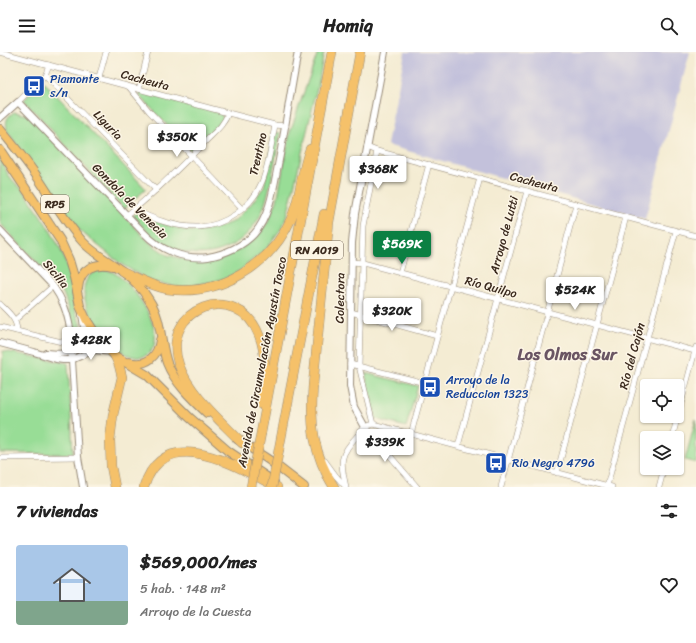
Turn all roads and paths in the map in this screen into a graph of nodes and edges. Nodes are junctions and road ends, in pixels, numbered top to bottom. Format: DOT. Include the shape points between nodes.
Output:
graph roads {
  1 [pos="0,52"];
  2 [pos="106,52"];
  3 [pos="148,52"];
  4 [pos="298,52"];
  5 [pos="332,52"];
  6 [pos="354,52"];
  7 [pos="360,52"];
  8 [pos="385,52"];
  9 [pos="48,65"];
  10 [pos="45,75"];
  11 [pos="99,78"];
  12 [pos="129,86"];
  13 [pos="138,89"];
  14 [pos="18,102"];
  15 [pos="228,113"];
  16 [pos="0,118"];
  17 [pos="319,123"];
  18 [pos="275,125"];
  19 [pos="286,126"];
  20 [pos="0,129"];
  21 [pos="367,147"];
  22 [pos="0,150"];
  23 [pos="377,151"];
  24 [pos="192,155"];
  25 [pos="429,164"];
  26 [pos="480,178"];
  27 [pos="156,190"];
  28 [pos="527,191"];
  29 [pos="576,204"];
  30 [pos="134,209"];
  31 [pos="242,209"];
  32 [pos="127,215"];
  33 [pos="626,217"];
  34 [pos="0,230"];
  35 [pos="676,231"];
  36 [pos="696,236"];
  37 [pos="352,262"];
  38 [pos="363,263"];
  39 [pos="121,270"];
  40 [pos="400,273"];
  41 [pos="53,286"];
  42 [pos="450,286"];
  43 [pos="497,299"];
  44 [pos="79,303"];
  45 [pos="0,304"];
  46 [pos="351,312"];
  47 [pos="548,312"];
  48 [pos="361,314"];
  49 [pos="15,320"];
  50 [pos="160,325"];
  51 [pos="597,325"];
  52 [pos="0,326"];
  53 [pos="17,331"];
  54 [pos="437,336"];
  55 [pos="647,339"];
  56 [pos="0,343"];
  57 [pos="70,344"];
  58 [pos="695,349"];
  59 [pos="115,355"];
  60 [pos="70,356"];
  61 [pos="350,364"];
  62 [pos="359,366"];
  63 [pos="425,383"];
  64 [pos="373,424"];
  65 [pos="365,427"];
  66 [pos="674,431"];
  67 [pos="259,432"];
  68 [pos="411,434"];
  69 [pos="314,436"];
  70 [pos="242,443"];
  71 [pos="458,446"];
  72 [pos="280,449"];
  73 [pos="78,457"];
  74 [pos="0,458"];
  75 [pos="269,460"];
  76 [pos="509,460"];
  77 [pos="256,462"];
  78 [pos="557,473"];
  79 [pos="662,475"];
  80 [pos="610,486"];
  81 [pos="83,487"];
  82 [pos="115,487"];
  83 [pos="144,487"];
  84 [pos="246,487"];
  85 [pos="251,487"];
  86 [pos="272,487"];
  87 [pos="276,487"];
  88 [pos="281,487"];
  89 [pos="298,487"];
  90 [pos="304,487"];
  91 [pos="334,487"];
  92 [pos="346,487"];
  93 [pos="417,487"];
  94 [pos="502,487"];
  95 [pos="659,487"];
  1 -- 9 [label="street, Cacheuta"];
  2 -- 11 [label="street"];
  3 -- 13 [label="street"];
  4 -- 19 [label="street"];
  5 -- 17 [label="highway, Avenida de Circunvalación Agustín Tosco / RN A019"];
  6 -- 72 [label="highway, RN A019"];
  7 -- 69 [label="highway" via="327,235 313,386"];
  8 -- 21 [label="street, Colectora"];
  9 -- 10 [label="street"];
  9 -- 11 [label="street, Cacheuta"];
  10 -- 14 [label="street"];
  10 -- 27 [label="street, Liguria"];
  11 -- 12 [label="street, Cacheuta"];
  12 -- 13 [label="street, Cacheuta"];
  12 -- 24 [label="street"];
  13 -- 15 [label="street, Cacheuta"];
  14 -- 16 [label="street"];
  14 -- 32 [label="street, Gondola de Venecia"];
  15 -- 18 [label="street, Cacheuta"];
  15 -- 24 [label="street" via="225,122"];
  17 -- 39 [label="highway" via="305,162 291,219 276,243 256,265 225,282 208,287 175,290 161,288"];
  17 -- 67 [label="highway, Avenida de Circunvalación Agustín Tosco / RN A019"];
  18 -- 19 [label="street, Cacheuta"];
  18 -- 31 [label="street, Trentino" via="262,183 253,198"];
  19 -- 32 [label="street, Gondola de Venecia" via="268,207 254,234 238,246 211,256 195,258 180,255 154,243"];
  20 -- 39 [label="main road, RP5" via="34,172 78,236 92,250"];
  21 -- 23 [label="street, Cacheuta"];
  21 -- 37 [label="street, Colectora" via="355,214"];
  22 -- 44 [label="main road, RP5" via="60,240 69,260"];
  23 -- 25 [label="street, Cacheuta"];
  23 -- 38 [label="street" via="364,220"];
  24 -- 27 [label="street"];
  24 -- 31 [label="street"];
  25 -- 26 [label="street, Cacheuta"];
  25 -- 40 [label="street"];
  26 -- 28 [label="street, Cacheuta"];
  26 -- 42 [label="street"];
  27 -- 30 [label="street"];
  28 -- 29 [label="street, Cacheuta"];
  28 -- 43 [label="street, Arroyo de Lutti"];
  29 -- 33 [label="street, Cacheuta"];
  29 -- 47 [label="street"];
  30 -- 31 [label="street, Trentino" via="161,220 199,227 222,222"];
  30 -- 32 [label="street"];
  33 -- 35 [label="street, Cacheuta"];
  33 -- 51 [label="street"];
  34 -- 41 [label="street, Sicilia"];
  35 -- 36 [label="street, Cacheuta"];
  35 -- 55 [label="street, Río del Cajón"];
  37 -- 38 [label="street, Río Quilpo"];
  37 -- 46 [label="street, Colectora"];
  38 -- 40 [label="street, Río Quilpo"];
  38 -- 48 [label="street"];
  39 -- 44 [label="main road" via="100,264 89,268 79,281"];
  39 -- 50 [label="main road" via="140,287"];
  40 -- 42 [label="street, Río Quilpo"];
  41 -- 49 [label="street"];
  41 -- 57 [label="street, Sicilia" via="66,310"];
  42 -- 43 [label="street, Río Quilpo"];
  42 -- 54 [label="street"];
  43 -- 47 [label="street, Río Quilpo"];
  43 -- 71 [label="street, Arroyo de Lutti"];
  44 -- 59 [label="main road" via="93,331"];
  44 -- 60 [label="street" via="85,328 83,342"];
  45 -- 49 [label="street"];
  46 -- 48 [label="street"];
  46 -- 61 [label="street, Colectora"];
  47 -- 51 [label="street, Río Quilpo"];
  47 -- 76 [label="street"];
  48 -- 54 [label="street"];
  48 -- 62 [label="street"];
  49 -- 53 [label="street"];
  50 -- 59 [label="main road" via="159,347 153,358 138,363"];
  50 -- 70 [label="main road" via="166,357 176,380 210,416"];
  51 -- 55 [label="street, Río Quilpo"];
  51 -- 78 [label="street"];
  52 -- 53 [label="street"];
  53 -- 57 [label="street"];
  54 -- 63 [label="street"];
  55 -- 58 [label="street, Río Quilpo"];
  55 -- 80 [label="street, Río del Cajón"];
  56 -- 60 [label="street" via="56,359"];
  57 -- 60 [label="street"];
  58 -- 66 [label="street"];
  59 -- 60 [label="street" via="94,350"];
  59 -- 82 [label="highway" via="122,377 110,440"];
  59 -- 88 [label="main road" via="147,375 228,451"];
  60 -- 73 [label="street"];
  61 -- 62 [label="street"];
  61 -- 65 [label="street, Colectora" via="352,400"];
  62 -- 63 [label="street"];
  62 -- 64 [label="street"];
  63 -- 68 [label="street"];
  64 -- 65 [label="street"];
  64 -- 68 [label="street"];
  65 -- 92 [label="street" via="344,452 342,464"];
  65 -- 93 [label="street"];
  67 -- 70 [label="highway" via="264,373 263,349 255,325 233,307 217,304 195,311 185,320 178,333 176,349 179,365 203,402"];
  67 -- 77 [label="highway, Avenida de Circunvalación Agustín Tosco / RN A019, bridge"];
  68 -- 71 [label="street"];
  69 -- 91 [label="highway" via="321,463"];
  69 -- 92 [label="street" via="328,466"];
  70 -- 75 [label="main road"];
  71 -- 76 [label="street"];
  72 -- 86 [label="highway, RN A019, bridge"];
  72 -- 87 [label="highway, bridge"];
  73 -- 74 [label="street"];
  73 -- 81 [label="street"];
  75 -- 89 [label="main road"];
  75 -- 90 [label="main road"];
  76 -- 78 [label="street"];
  76 -- 94 [label="street"];
  77 -- 84 [label="highway, bridge"];
  77 -- 85 [label="highway, Avenida de Circunvalación Agustín Tosco / RN A019, bridge"];
  78 -- 80 [label="street"];
  79 -- 95 [label="street"];
  83 -- 87 [label="highway" via="151,473 161,462 186,452 216,458"];
}
